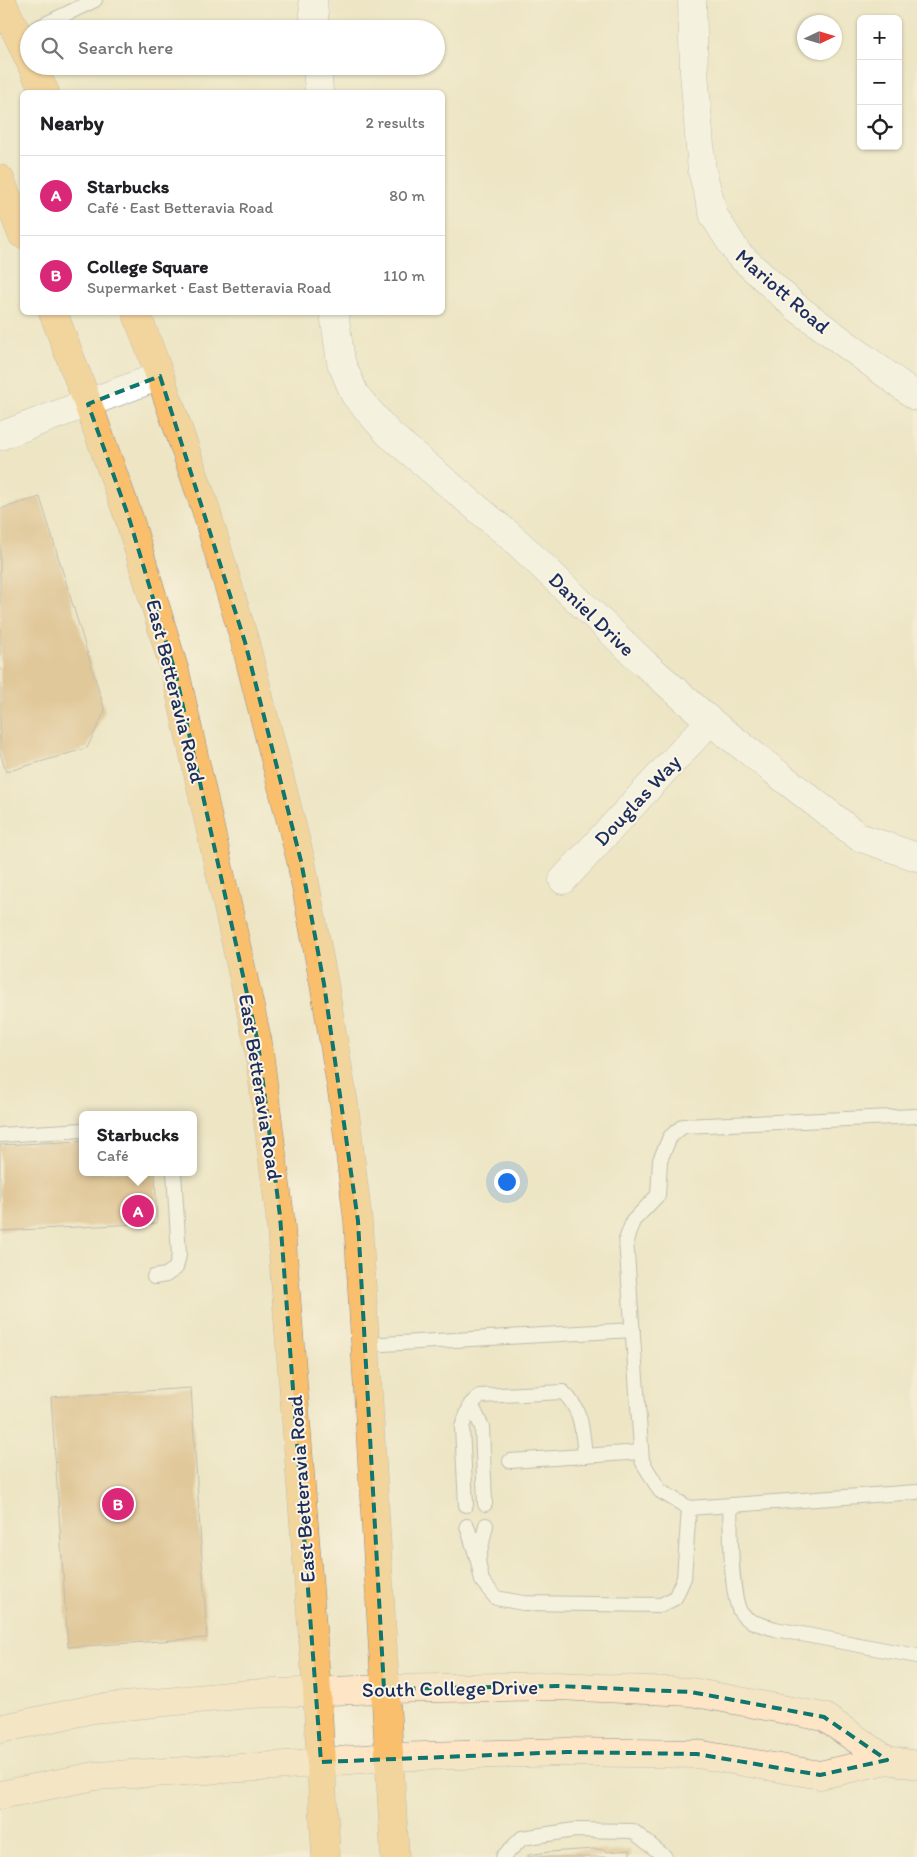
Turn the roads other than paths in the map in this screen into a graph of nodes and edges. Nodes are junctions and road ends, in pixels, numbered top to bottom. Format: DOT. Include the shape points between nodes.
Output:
graph roads {
  1 [pos="1,0"];
  2 [pos="95,0"];
  3 [pos="313,0"];
  4 [pos="692,0"];
  5 [pos="61,20"];
  6 [pos="314,20"];
  7 [pos="20,27"];
  8 [pos="36,75"];
  9 [pos="318,75"];
  10 [pos="44,90"];
  11 [pos="319,90"];
  12 [pos="0,179"];
  13 [pos="20,229"];
  14 [pos="54,315"];
  15 [pos="137,315"];
  16 [pos="334,315"];
  17 [pos="160,376"];
  18 [pos="917,397"];
  19 [pos="88,404"];
  20 [pos="0,436"];
  21 [pos="710,721"];
  22 [pos="917,857"];
  23 [pos="563,880"];
  24 [pos="917,1116"];
  25 [pos="79,1130"];
  26 [pos="0,1135"];
  27 [pos="174,1176"];
  28 [pos="154,1278"];
  29 [pos="633,1330"];
  30 [pos="365,1345"];
  31 [pos="471,1404"];
  32 [pos="641,1452"];
  33 [pos="586,1456"];
  34 [pos="510,1461"];
  35 [pos="917,1492"];
  36 [pos="485,1504"];
  37 [pos="466,1505"];
  38 [pos="730,1506"];
  39 [pos="690,1508"];
  40 [pos="486,1525"];
  41 [pos="467,1526"];
  42 [pos="478,1561"];
  43 [pos="917,1656"];
  44 [pos="384,1689"];
  45 [pos="317,1691"];
  46 [pos="0,1729"];
  47 [pos="389,1757"];
  48 [pos="887,1760"];
  49 [pos="321,1762"];
  50 [pos="917,1765"];
  51 [pos="0,1795"];
  52 [pos="326,1857"];
  53 [pos="395,1857"];
  54 [pos="503,1857"];
  55 [pos="664,1857"];
  1 -- 7 [label="highway"];
  2 -- 5 [label="lane"];
  3 -- 6 [label="street"];
  4 -- 18 [label="street, Mariott Road" via="702,171 714,216 738,254 796,307"];
  8 -- 10 [label="highway"];
  9 -- 11 [label="street"];
  12 -- 13 [label="highway"];
  14 -- 19 [label="highway, East Betteravia Road"];
  15 -- 17 [label="highway"];
  16 -- 21 [label="street, Daniel Drive" via="340,362 355,395 388,433 516,541"];
  17 -- 19 [label="street"];
  17 -- 30 [label="highway" via="204,507 244,642 301,861 344,1104 358,1221"];
  19 -- 20 [label="street"];
  19 -- 45 [label="highway, East Betteravia Road" via="129,518 176,675 258,1043 280,1216"];
  21 -- 22 [label="street, Daniel Drive" via="859,837"];
  21 -- 23 [label="street, Douglas Way"];
  24 -- 29 [label="lane" via="683,1126 670,1136 660,1160 658,1195 633,1221 626,1240"];
  25 -- 26 [label="lane"];
  27 -- 28 [label="lane" via="179,1255 176,1268"];
  29 -- 30 [label="lane"];
  29 -- 32 [label="lane"];
  30 -- 44 [label="highway"];
  31 -- 33 [label="lane" via="480,1396 563,1392 573,1402 581,1418"];
  31 -- 36 [label="lane" via="482,1427"];
  31 -- 37 [label="lane" via="462,1427"];
  32 -- 33 [label="lane"];
  32 -- 39 [label="lane" via="642,1461 660,1491"];
  33 -- 34 [label="lane"];
  35 -- 38 [label="lane"];
  38 -- 39 [label="lane"];
  38 -- 43 [label="lane" via="734,1594 741,1613 753,1622 775,1629"];
  39 -- 42 [label="lane" via="684,1578 675,1598 661,1605 523,1603 496,1598 482,1581"];
  40 -- 42 [label="lane"];
  41 -- 42 [label="lane"];
  44 -- 45 [label="street, South College Drive"];
  44 -- 47 [label="highway"];
  44 -- 48 [label="street, South College Drive" via="557,1686 691,1692 824,1717"];
  45 -- 46 [label="street, South College Drive" via="249,1694 93,1710"];
  45 -- 49 [label="highway, East Betteravia Road"];
  47 -- 48 [label="street, South College Drive" via="567,1752 697,1754 820,1775"];
  47 -- 49 [label="street, South College Drive"];
  47 -- 53 [label="highway"];
  48 -- 50 [label="street, South College Drive"];
  49 -- 51 [label="street, South College Drive" via="95,1776"];
  49 -- 52 [label="highway, East Betteravia Road"];
  54 -- 55 [label="lane" via="522,1838 575,1830 633,1831"];
}
